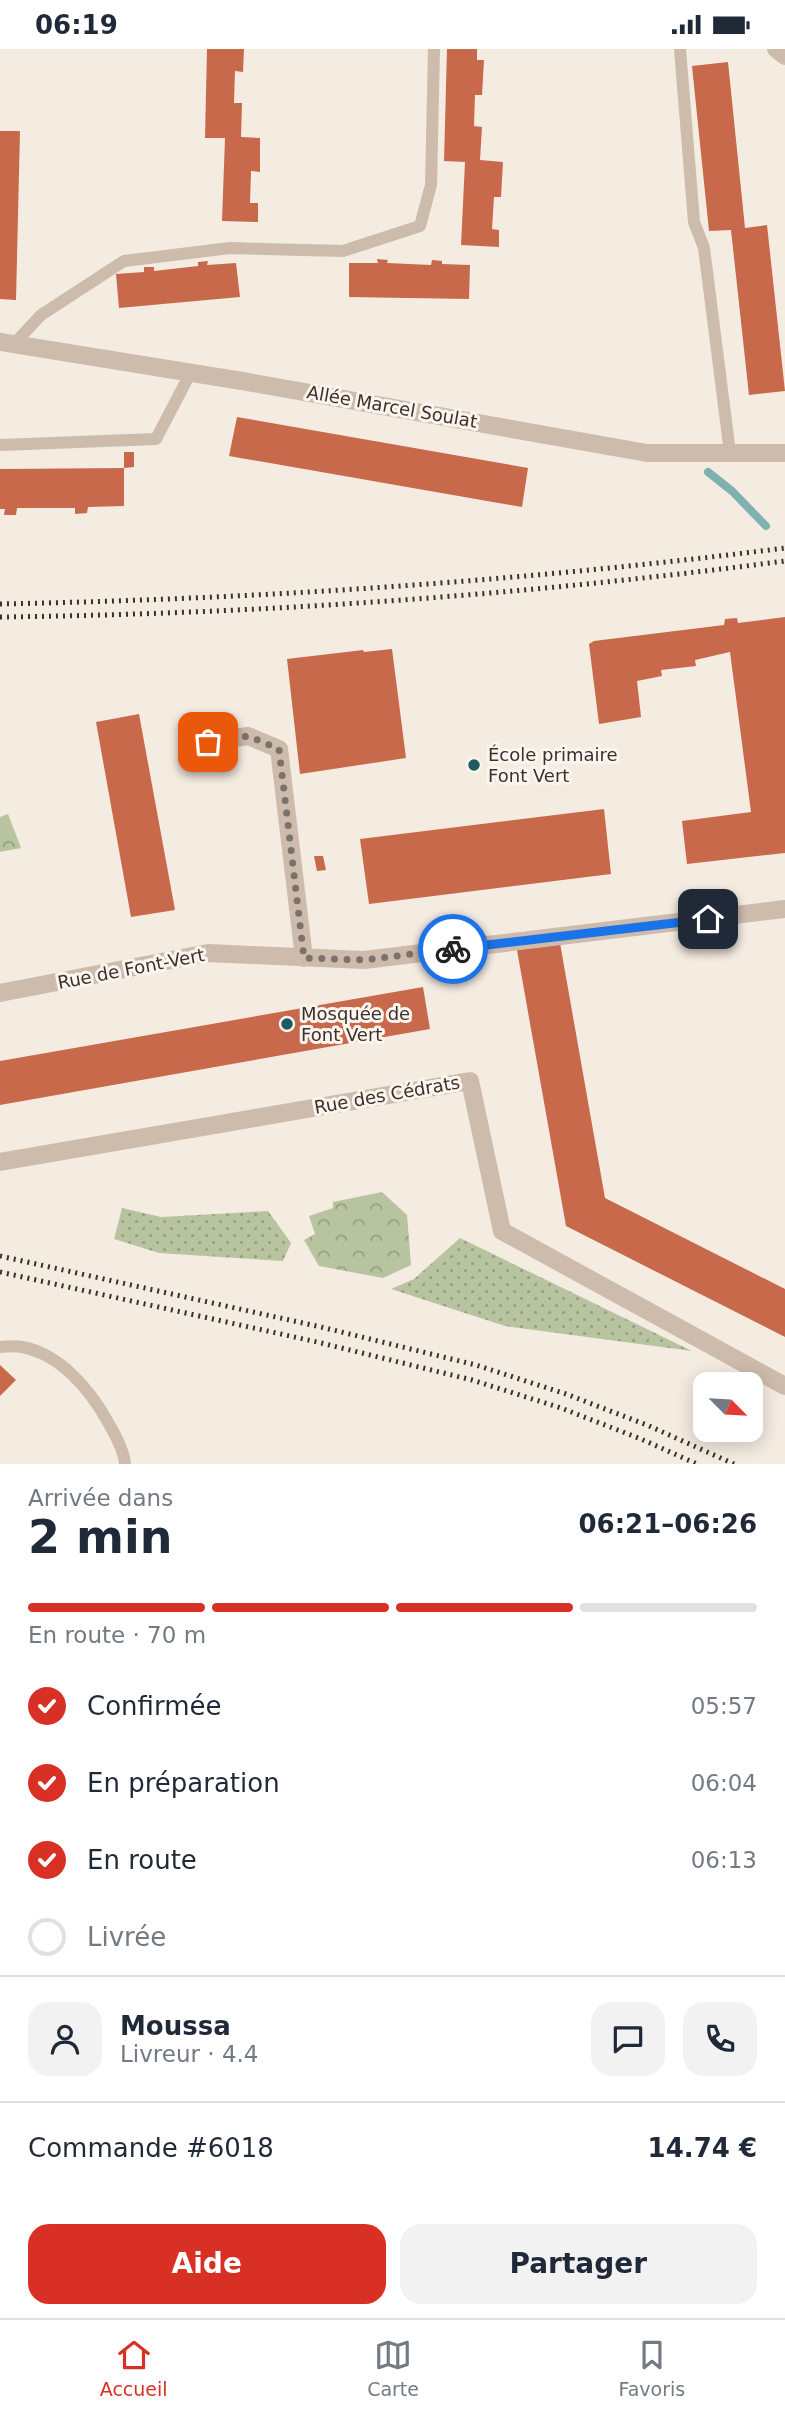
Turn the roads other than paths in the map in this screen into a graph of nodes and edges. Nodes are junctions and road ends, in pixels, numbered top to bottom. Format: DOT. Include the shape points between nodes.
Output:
graph roads {
  1 [pos="433,49"];
  2 [pos="681,49"];
  3 [pos="776,49"];
  4 [pos="785,56"];
  5 [pos="7,343"];
  6 [pos="191,372"];
  7 [pos="0,445"];
  8 [pos="730,453"];
  9 [pos="785,453"];
  10 [pos="188,745"];
  11 [pos="785,909"];
  12 [pos="304,958"];
  13 [pos="0,993"];
  14 [pos="0,1162"];
  15 [pos="0,1347"];
  16 [pos="785,1386"];
  17 [pos="125,1464"];
  1 -- 5 [label="lane" via="431,185 420,226 343,251 230,248 124,261"];
  2 -- 8 [label="lane" via="694,222 704,248"];
  3 -- 4 [label="street"];
  5 -- 6 [label="street, Allée Marcel Soulat"];
  6 -- 7 [label="lane" via="156,439"];
  6 -- 8 [label="street, Allée Marcel Soulat" via="647,453"];
  8 -- 9 [label="street, Allée Marcel Soulat"];
  10 -- 12 [label="street" via="248,736 279,749"];
  11 -- 12 [label="street, Rue de Font-Vert" via="364,960"];
  12 -- 13 [label="street, Rue de Font-Vert" via="208,953"];
  14 -- 16 [label="street, Rue des Cédrats" via="470,1081 502,1231"];
  15 -- 17 [label="lane" via="22,1347 55,1361 79,1381 117,1438"];
}
